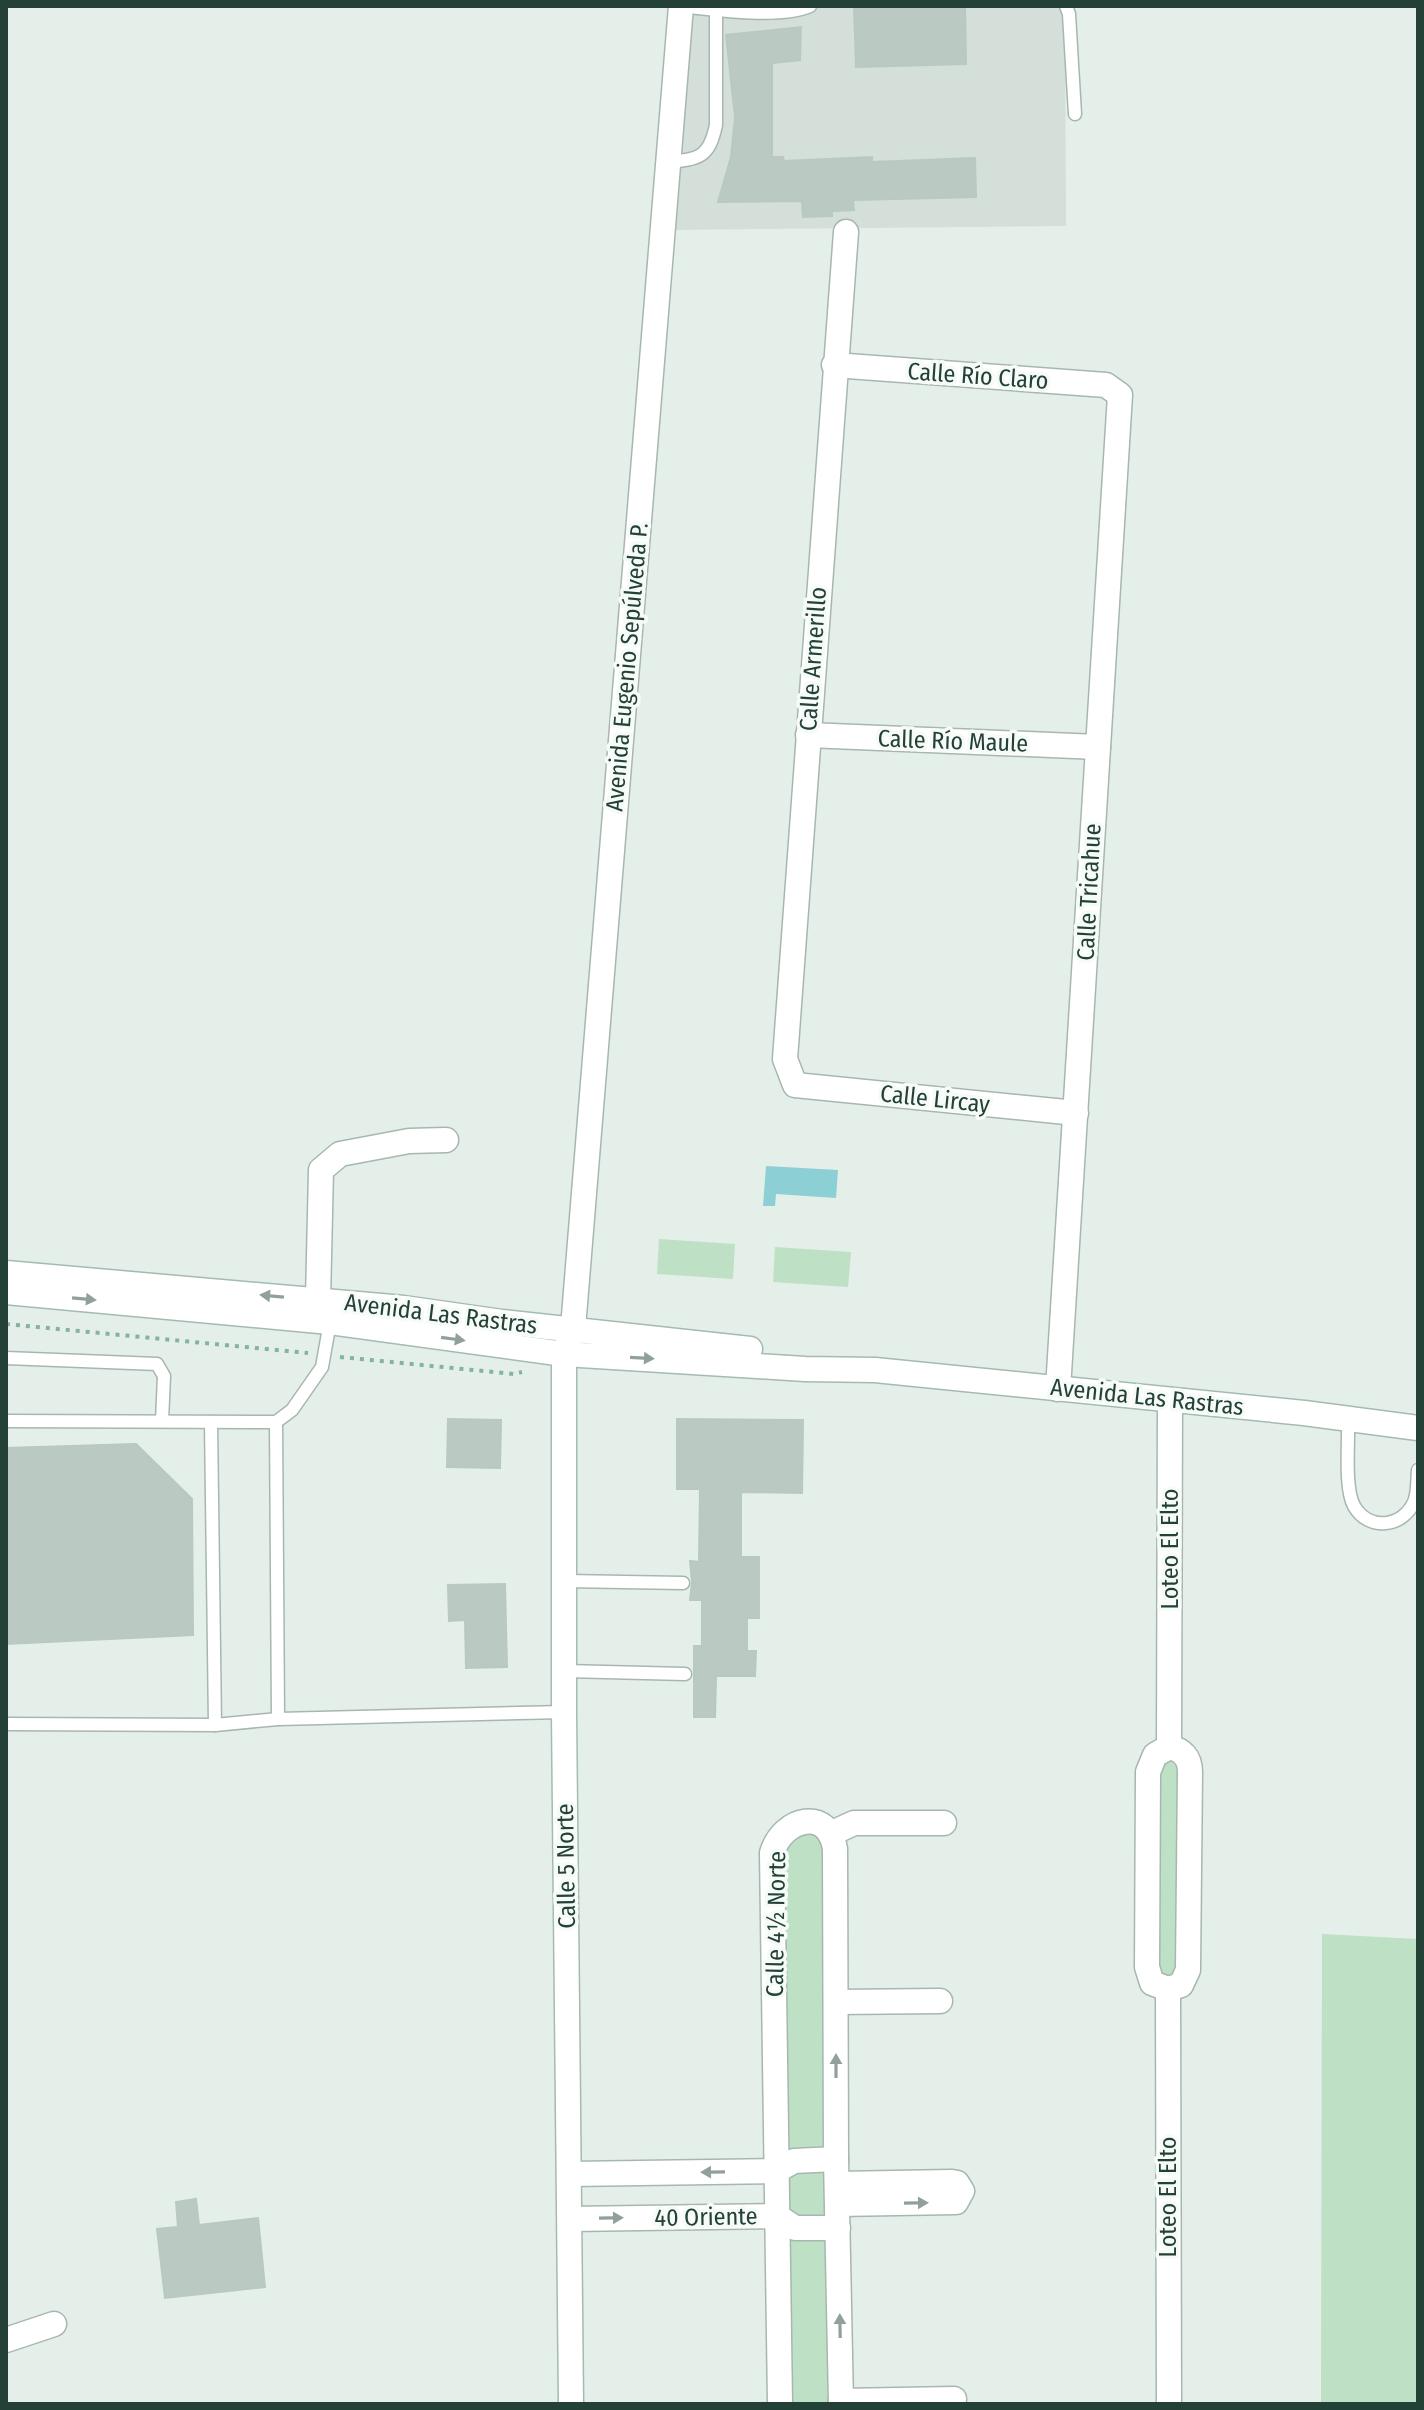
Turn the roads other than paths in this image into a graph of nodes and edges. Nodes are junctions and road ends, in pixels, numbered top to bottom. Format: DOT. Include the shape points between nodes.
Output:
graph roads {
  1 [pos="681,6"];
  2 [pos="810,6"];
  3 [pos="1066,6"];
  4 [pos="716,10"];
  5 [pos="1075,114"];
  6 [pos="668,162"];
  7 [pos="846,232"];
  8 [pos="834,365"];
  9 [pos="1120,395"];
  10 [pos="808,735"];
  11 [pos="1098,747"];
  12 [pos="795,1085"];
  13 [pos="1076,1113"];
  14 [pos="446,1140"];
  15 [pos="6,1273"];
  16 [pos="6,1292"];
  17 [pos="318,1300"];
  18 [pos="330,1322"];
  19 [pos="573,1328"];
  20 [pos="564,1354"];
  21 [pos="6,1358"];
  22 [pos="875,1370"];
  23 [pos="1058,1389"];
  24 [pos="1170,1400"];
  25 [pos="1348,1419"];
  26 [pos="6,1421"];
  27 [pos="162,1421"];
  28 [pos="211,1422"];
  29 [pos="276,1422"];
  30 [pos="1418,1428"];
  31 [pos="1418,1470"];
  32 [pos="566,1581"];
  33 [pos="683,1583"];
  34 [pos="565,1671"];
  35 [pos="685,1674"];
  36 [pos="564,1712"];
  37 [pos="278,1719"];
  38 [pos="6,1724"];
  39 [pos="215,1725"];
  40 [pos="1169,1747"];
  41 [pos="944,1823"];
  42 [pos="830,1834"];
  43 [pos="1168,1989"];
  44 [pos="940,2001"];
  45 [pos="836,2002"];
  46 [pos="836,2159"];
  47 [pos="776,2171"];
  48 [pos="570,2174"];
  49 [pos="838,2206"];
  50 [pos="777,2216"];
  51 [pos="570,2219"];
  52 [pos="54,2324"];
  53 [pos="6,2340"];
  54 [pos="954,2399"];
  55 [pos="841,2403"];
  56 [pos="571,2404"];
  57 [pos="780,2404"];
  58 [pos="1169,2404"];
  1 -- 4 [label="lane"];
  1 -- 6 [label="street, Avenida Eugenio Sepúlveda P."];
  2 -- 4 [label="lane" via="790,12"];
  3 -- 5 [label="lane"];
  4 -- 6 [label="lane" via="713,140 700,156"];
  6 -- 19 [label="street, Avenida Eugenio Sepúlveda P."];
  7 -- 8 [label="street, Calle Armerillo"];
  8 -- 9 [label="street, Calle Río Claro" via="1106,385"];
  8 -- 10 [label="street, Calle Armerillo"];
  9 -- 11 [label="street, Calle Tricahue"];
  10 -- 11 [label="street, Calle Río Maule"];
  10 -- 12 [label="street, Calle Armerillo" via="785,1059"];
  11 -- 13 [label="street, Calle Tricahue"];
  12 -- 13 [label="street, Calle Lircay"];
  13 -- 23 [label="street, Calle Tricahue"];
  14 -- 17 [label="street" via="340,1154 321,1170"];
  17 -- 15 [label="street, Avenida Las Rastras, one-way"];
  16 -- 18 [label="street, Avenida Las Rastras, one-way"];
  17 -- 19 [label="street, Avenida Las Rastras"];
  18 -- 20 [label="street, Avenida Las Rastras, one-way"];
  18 -- 29 [label="lane" via="322,1367 292,1410"];
  19 -- 20 [label="street, Calle 5 Norte"];
  19 -- 22 [label="street, Avenida Las Rastras" via="806,1356"];
  20 -- 22 [label="street, Avenida Las Rastras, one-way"];
  20 -- 32 [label="street, Calle 5 Norte"];
  21 -- 27 [label="lane" via="157,1364 164,1376"];
  22 -- 23 [label="street, Avenida Las Rastras"];
  23 -- 24 [label="street, Avenida Las Rastras"];
  24 -- 25 [label="street, Avenida Las Rastras"];
  24 -- 40 [label="street, Loteo El Elto"];
  25 -- 30 [label="street, Avenida Las Rastras"];
  25 -- 31 [label="lane" via="1349,1486 1353,1504 1364,1518 1377,1524 1404,1517 1415,1500"];
  26 -- 27 [label="lane"];
  27 -- 28 [label="lane"];
  28 -- 29 [label="lane"];
  28 -- 39 [label="lane"];
  29 -- 37 [label="lane"];
  32 -- 33 [label="lane"];
  32 -- 34 [label="street, Calle 5 Norte"];
  34 -- 35 [label="lane"];
  34 -- 36 [label="street, Calle 5 Norte"];
  36 -- 37 [label="lane"];
  36 -- 48 [label="street, Calle 5 Norte"];
  37 -- 39 [label="lane"];
  38 -- 39 [label="lane"];
  40 -- 43 [label="street" via="1149,1765 1147,1847 1147,1973 1152,1983"];
  40 -- 43 [label="street" via="1183,1753 1190,1772 1188,1970 1181,1985"];
  41 -- 42 [label="street" via="863,1822"];
  42 -- 45 [label="street" via="835,1849"];
  42 -- 47 [label="street, Calle 4½ Norte" via="816,1823 797,1823 781,1834 772,1853"];
  43 -- 58 [label="street, Loteo El Elto"];
  44 -- 45 [label="street"];
  46 -- 45 [label="street, one-way"];
  46 -- 47 [label="street, 40 Oriente" via="794,2161"];
  49 -- 46 [label="street, one-way"];
  47 -- 48 [label="street, 40 Oriente, one-way"];
  47 -- 50 [label="street, Calle 4½ Norte"];
  48 -- 51 [label="street, Calle 5 Norte"];
  49 -- 50 [label="street, 40 Oriente" via="795,2228"];
  55 -- 49 [label="street, one-way"];
  51 -- 50 [label="street, 40 Oriente, one-way"];
  50 -- 57 [label="street, Calle 4½ Norte"];
  51 -- 56 [label="street, Calle 5 Norte"];
  52 -- 53 [label="street"];
  54 -- 55 [label="street"];
}
